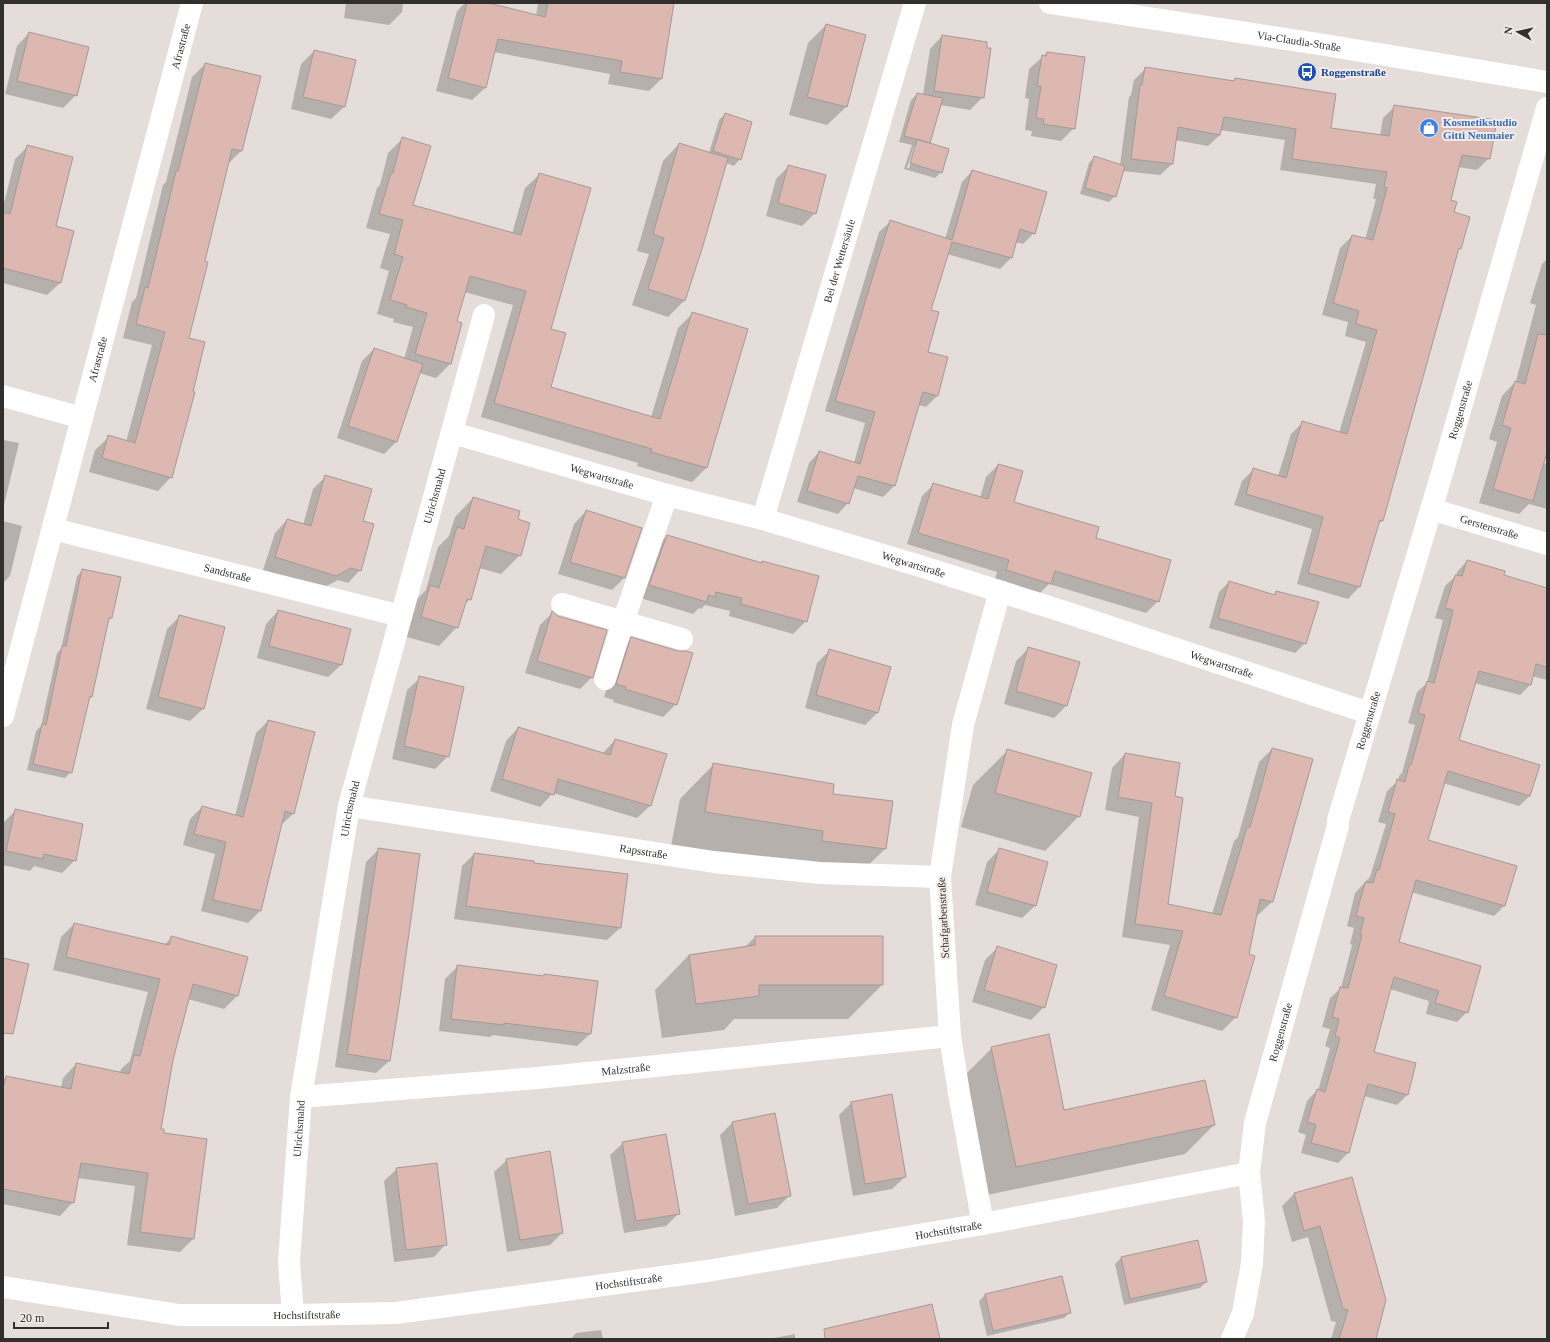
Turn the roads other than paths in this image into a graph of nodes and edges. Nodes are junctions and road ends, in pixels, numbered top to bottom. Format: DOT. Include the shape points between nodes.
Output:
graph roads {
  1 [pos="192,3"];
  2 [pos="915,3"];
  3 [pos="1050,3"];
  4 [pos="1547,82"];
  5 [pos="1547,108"];
  6 [pos="484,315"];
  7 [pos="3,396"];
  8 [pos="82,418"];
  9 [pos="453,433"];
  10 [pos="667,495"];
  11 [pos="1431,509"];
  12 [pos="763,519"];
  13 [pos="53,529"];
  14 [pos="1547,544"];
  15 [pos="1000,591"];
  16 [pos="562,604"];
  17 [pos="402,616"];
  18 [pos="623,622"];
  19 [pos="682,639"];
  20 [pos="605,679"];
  21 [pos="1369,713"];
  22 [pos="3,716"];
  23 [pos="349,806"];
  24 [pos="940,877"];
  25 [pos="950,1036"];
  26 [pos="301,1097"];
  27 [pos="1249,1173"];
  28 [pos="983,1224"];
  29 [pos="3,1287"];
  30 [pos="293,1315"];
  31 [pos="1232,1339"];
  1 -- 8 [label="street, Afrastraße"];
  2 -- 12 [label="street, Bei der Wettersäule"];
  3 -- 4 [label="street, Via-Claudia-Straße"];
  5 -- 11 [label="street, Roggenstraße"];
  6 -- 9 [label="street, Ulrichsmahd"];
  7 -- 8 [label="street"];
  8 -- 13 [label="street, Afrastraße"];
  9 -- 10 [label="street, Wegwartstraße"];
  9 -- 17 [label="street, Ulrichsmahd"];
  10 -- 12 [label="street, Wegwartstraße"];
  10 -- 18 [label="street"];
  11 -- 14 [label="street, Gerstenstraße"];
  11 -- 21 [label="street, Roggenstraße"];
  12 -- 15 [label="street, Wegwartstraße"];
  13 -- 17 [label="street, Sandstraße"];
  13 -- 22 [label="street, Afrastraße"];
  15 -- 21 [label="street, Wegwartstraße"];
  15 -- 24 [label="street, Schafgarbenstraße" via="963,725"];
  16 -- 18 [label="street"];
  17 -- 23 [label="street, Ulrichsmahd"];
  18 -- 19 [label="street"];
  18 -- 20 [label="street"];
  21 -- 27 [label="street, Roggenstraße" via="1258,1108"];
  23 -- 24 [label="street, Rapsstraße" via="714,862 820,873"];
  23 -- 26 [label="street, Ulrichsmahd"];
  24 -- 25 [label="street, Schafgarbenstraße"];
  25 -- 26 [label="street, Malzstraße" via="538,1078"];
  25 -- 28 [label="street, Schafgarbenstraße"];
  26 -- 30 [label="street, Ulrichsmahd" via="289,1262"];
  27 -- 28 [label="street, Hochstiftstraße"];
  27 -- 31 [label="street, Roggenstraße" via="1254,1221 1252,1263 1244,1313"];
  28 -- 30 [label="street, Hochstiftstraße" via="707,1271 396,1313"];
  29 -- 30 [label="street, Hochstiftstraße" via="179,1315"];
}
